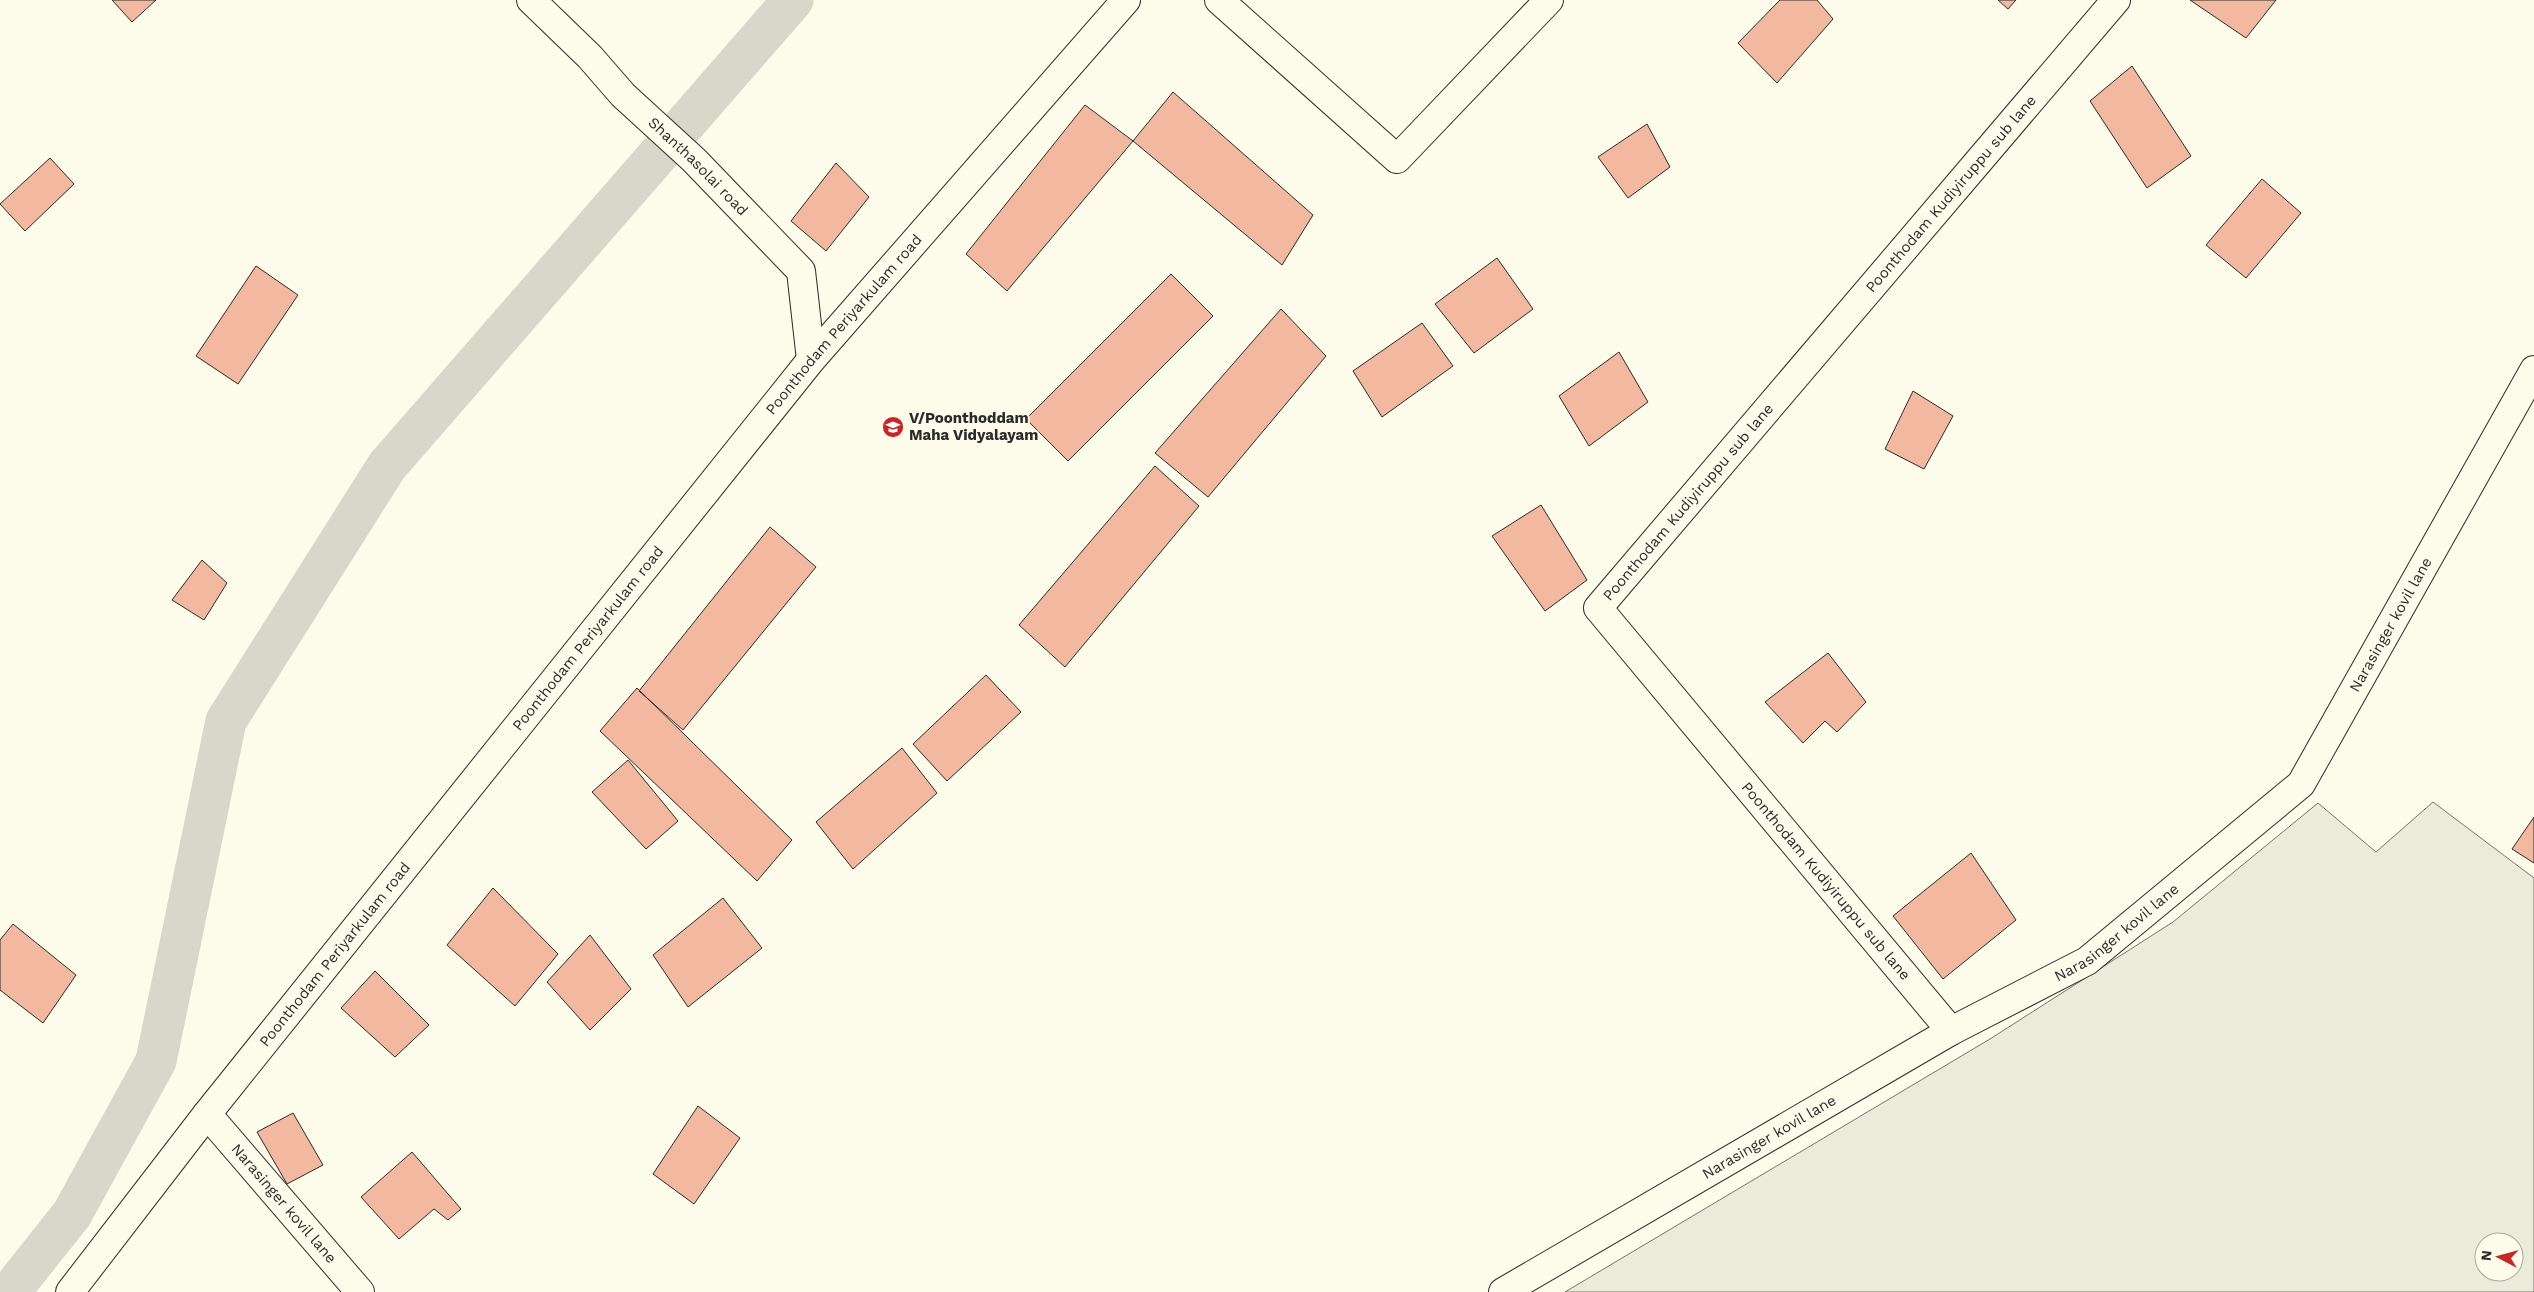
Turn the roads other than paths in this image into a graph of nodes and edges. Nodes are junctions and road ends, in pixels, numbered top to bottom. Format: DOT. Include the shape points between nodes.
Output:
graph roads {
  1 [pos="531,0"];
  2 [pos="1126,0"];
  3 [pos="1219,0"];
  4 [pos="1549,0"];
  5 [pos="2116,0"];
  6 [pos="811,360"];
  7 [pos="2534,370"];
  8 [pos="1951,1031"];
  9 [pos="207,1114"];
  10 [pos="70,1292"];
  11 [pos="360,1292"];
  12 [pos="1503,1292"];
  1 -- 6 [label="street, Shanthasolai road" via="590,57 623,95 694,160 801,271"];
  2 -- 6 [label="street, Poonthodam Periyarkulam road"];
  3 -- 4 [label="street" via="1398,159"];
  5 -- 8 [label="street, Poonthodam Kudiyiruppu sub lane" via="1598,608"];
  6 -- 9 [label="street, Poonthodam Periyarkulam road"];
  7 -- 8 [label="street, Narasinger kovil lane" via="2301,784 2087,961"];
  8 -- 12 [label="street, Narasinger kovil lane"];
  9 -- 10 [label="street, Poonthodam Periyarkulam road"];
  9 -- 11 [label="street, Narasinger kovil lane"];
}
